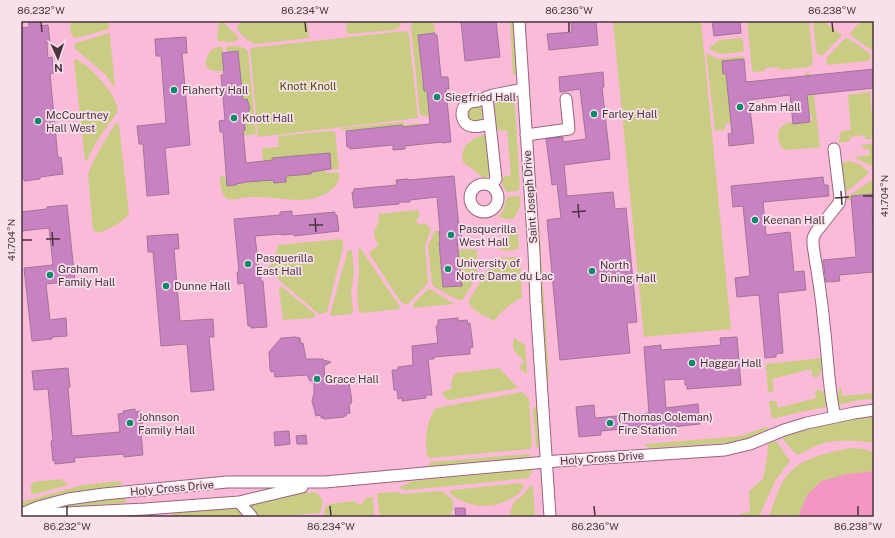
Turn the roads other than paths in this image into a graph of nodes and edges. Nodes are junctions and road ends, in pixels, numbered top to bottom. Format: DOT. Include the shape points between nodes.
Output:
graph roads {
  1 [pos="519,21"];
  2 [pos="523,89"];
  3 [pos="487,97"];
  4 [pos="566,99"];
  5 [pos="490,124"];
  6 [pos="526,135"];
  7 [pos="834,149"];
  8 [pos="491,186"];
  9 [pos="874,410"];
  10 [pos="835,417"];
  11 [pos="547,462"];
  12 [pos="325,482"];
  13 [pos="144,490"];
  14 [pos="239,502"];
  15 [pos="145,513"];
  16 [pos="21,515"];
  17 [pos="252,517"];
  18 [pos="550,517"];
  1 -- 2 [label="street, Saint Joseph Drive"];
  2 -- 3 [label="street"];
  2 -- 6 [label="street, Saint Joseph Drive"];
  3 -- 5 [label="street"];
  3 -- 5 [label="street" via="465,105 462,117 465,123 471,126"];
  4 -- 6 [label="street" via="569,129"];
  5 -- 8 [label="street" via="496,179"];
  6 -- 11 [label="street, Saint Joseph Drive"];
  7 -- 10 [label="street" via="839,204 816,232 813,245"];
  9 -- 10 [label="street, Holy Cross Drive"];
  10 -- 11 [label="street, Holy Cross Drive" via="784,430 750,444 725,450"];
  11 -- 12 [label="street, Holy Cross Drive"];
  11 -- 18 [label="street, Saint Joseph Drive"];
  12 -- 13 [label="street, Holy Cross Drive" via="227,482"];
  12 -- 14 [label="street, Holy Cross Drive"];
  13 -- 15 [label="street"];
  13 -- 16 [label="street, Holy Cross Drive" via="68,499"];
  14 -- 15 [label="street, Holy Cross Drive"];
  14 -- 17 [label="street"];
  15 -- 16 [label="street, Holy Cross Drive"];
}
